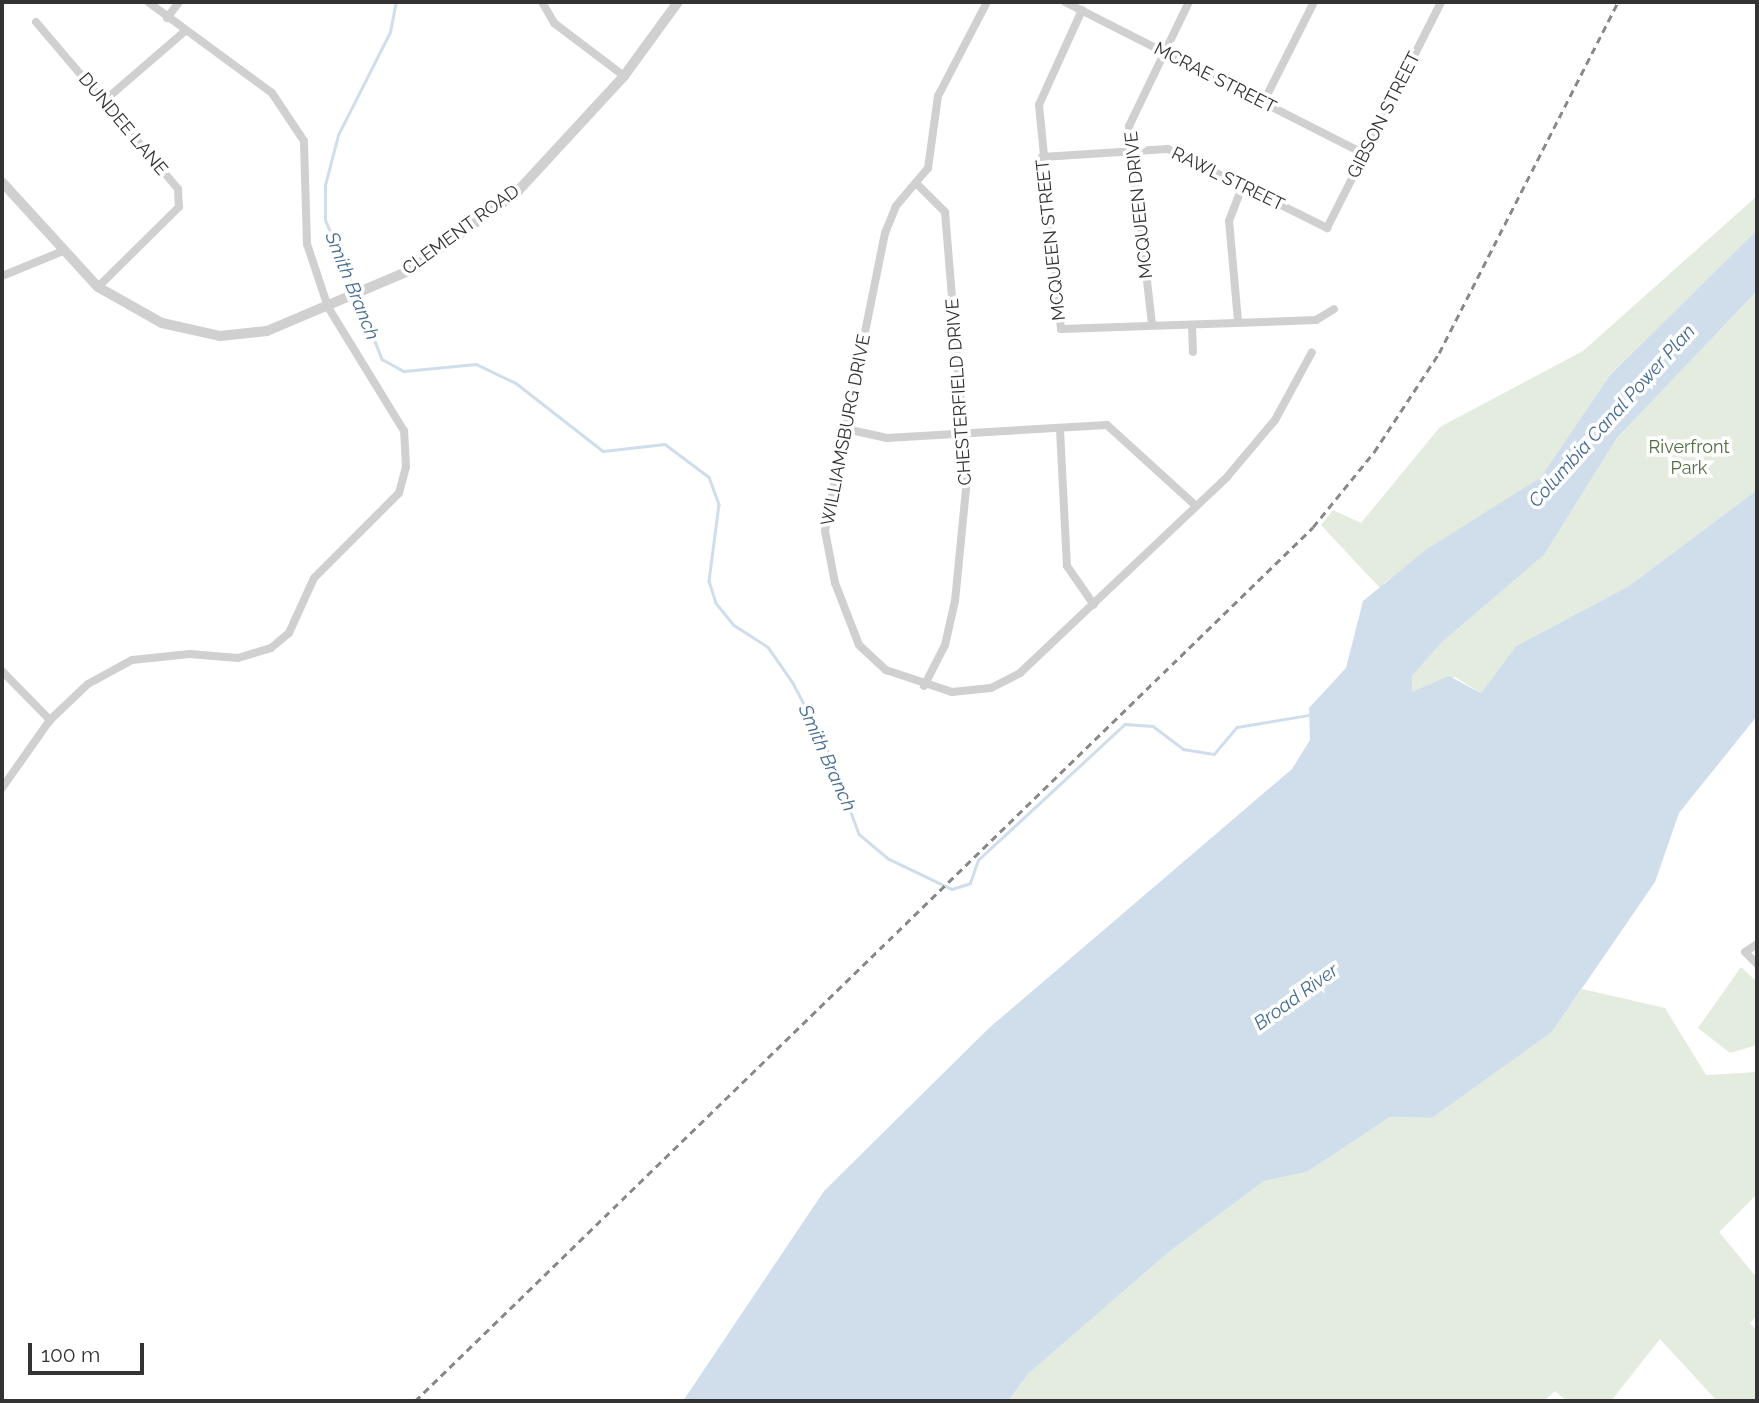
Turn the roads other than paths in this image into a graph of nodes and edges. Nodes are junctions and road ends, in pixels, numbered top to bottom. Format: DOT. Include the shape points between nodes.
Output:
graph roads {
  1 [pos="148,2"];
  2 [pos="179,2"];
  3 [pos="542,2"];
  4 [pos="678,2"];
  5 [pos="987,2"];
  6 [pos="1065,2"];
  7 [pos="1189,2"];
  8 [pos="1314,2"];
  9 [pos="1441,2"];
  10 [pos="1082,10"];
  11 [pos="167,18"];
  12 [pos="36,22"];
  13 [pos="184,32"];
  14 [pos="1163,51"];
  15 [pos="624,76"];
  16 [pos="104,101"];
  17 [pos="1263,103"];
  18 [pos="1132,149"];
  19 [pos="1364,154"];
  20 [pos="1042,157"];
  21 [pos="2,182"];
  22 [pos="919,186"];
  23 [pos="1242,187"];
  24 [pos="1327,228"];
  25 [pos="63,251"];
  26 [pos="2,276"];
  27 [pos="98,288"];
  28 [pos="328,307"];
  29 [pos="1334,309"];
  30 [pos="1238,321"];
  31 [pos="1152,324"];
  32 [pos="1192,325"];
  33 [pos="1193,352"];
  34 [pos="1312,352"];
  35 [pos="846,429"];
  36 [pos="1060,429"];
  37 [pos="964,433"];
  38 [pos="1196,506"];
  39 [pos="1094,605"];
  40 [pos="2,671"];
  41 [pos="924,686"];
  42 [pos="50,720"];
  43 [pos="2,788"];
  44 [pos="1757,944"];
  45 [pos="1757,964"];
  1 -- 11 [label="street"];
  2 -- 11 [label="street"];
  3 -- 15 [label="street" via="554,23"];
  4 -- 15 [label="street, CLEMENT ROAD"];
  5 -- 22 [label="street, WILLIAMSBURG DRIVE" via="938,96 928,168"];
  6 -- 10 [label="street, MCRAE STREET"];
  7 -- 14 [label="street, MCQUEEN DRIVE"];
  8 -- 17 [label="street"];
  9 -- 19 [label="street, GIBSON STREET"];
  10 -- 14 [label="street, MCRAE STREET"];
  10 -- 20 [label="street, MCQUEEN STREET" via="1043,91"];
  11 -- 13 [label="street"];
  12 -- 16 [label="street, DUNDEE LANE"];
  13 -- 16 [label="street"];
  13 -- 28 [label="street" via="272,93 304,141 307,244"];
  14 -- 17 [label="street, MCRAE STREET"];
  14 -- 18 [label="street, MCQUEEN DRIVE" via="1133,110"];
  15 -- 28 [label="street, CLEMENT ROAD" via="517,192 411,270"];
  16 -- 27 [label="street, DUNDEE LANE" via="178,189 179,207"];
  17 -- 19 [label="street, MCRAE STREET"];
  18 -- 20 [label="street, RAWL STREET"];
  18 -- 23 [label="street, RAWL STREET" via="1168,149"];
  18 -- 31 [label="street, MCQUEEN DRIVE"];
  19 -- 24 [label="street, GIBSON STREET"];
  20 -- 31 [label="street, MCQUEEN STREET" via="1061,329"];
  21 -- 25 [label="street, CLEMENT ROAD"];
  22 -- 35 [label="street, WILLIAMSBURG DRIVE" via="896,206 885,233"];
  22 -- 37 [label="street, CHESTERFIELD DRIVE" via="945,212"];
  23 -- 24 [label="street, RAWL STREET"];
  23 -- 30 [label="street" via="1228,221"];
  25 -- 26 [label="street"];
  25 -- 27 [label="street, CLEMENT ROAD"];
  27 -- 28 [label="street, CLEMENT ROAD" via="162,323 220,336 267,331"];
  28 -- 42 [label="street" via="404,431 406,467 399,493 314,578 289,633 271,648 238,657 190,654 132,660 88,684"];
  29 -- 30 [label="street, MCQUEEN STREET" via="1316,320"];
  30 -- 32 [label="street, MCQUEEN STREET"];
  31 -- 32 [label="street, MCQUEEN STREET"];
  32 -- 33 [label="street"];
  34 -- 38 [label="street, WILLIAMSBURG DRIVE" via="1275,420"];
  35 -- 37 [label="street" via="887,438"];
  35 -- 41 [label="street, WILLIAMSBURG DRIVE" via="825,531 835,583 859,645 886,670"];
  36 -- 37 [label="street"];
  36 -- 38 [label="street" via="1107,425 1124,434"];
  36 -- 39 [label="street" via="1067,566"];
  37 -- 41 [label="street, CHESTERFIELD DRIVE" via="967,479 955,601 945,645"];
  38 -- 39 [label="street, WILLIAMSBURG DRIVE"];
  39 -- 41 [label="street, WILLIAMSBURG DRIVE" via="1020,673 991,688"];
  40 -- 42 [label="street"];
  42 -- 43 [label="street"];
  44 -- 45 [label="street" via="1745,953"];
}
